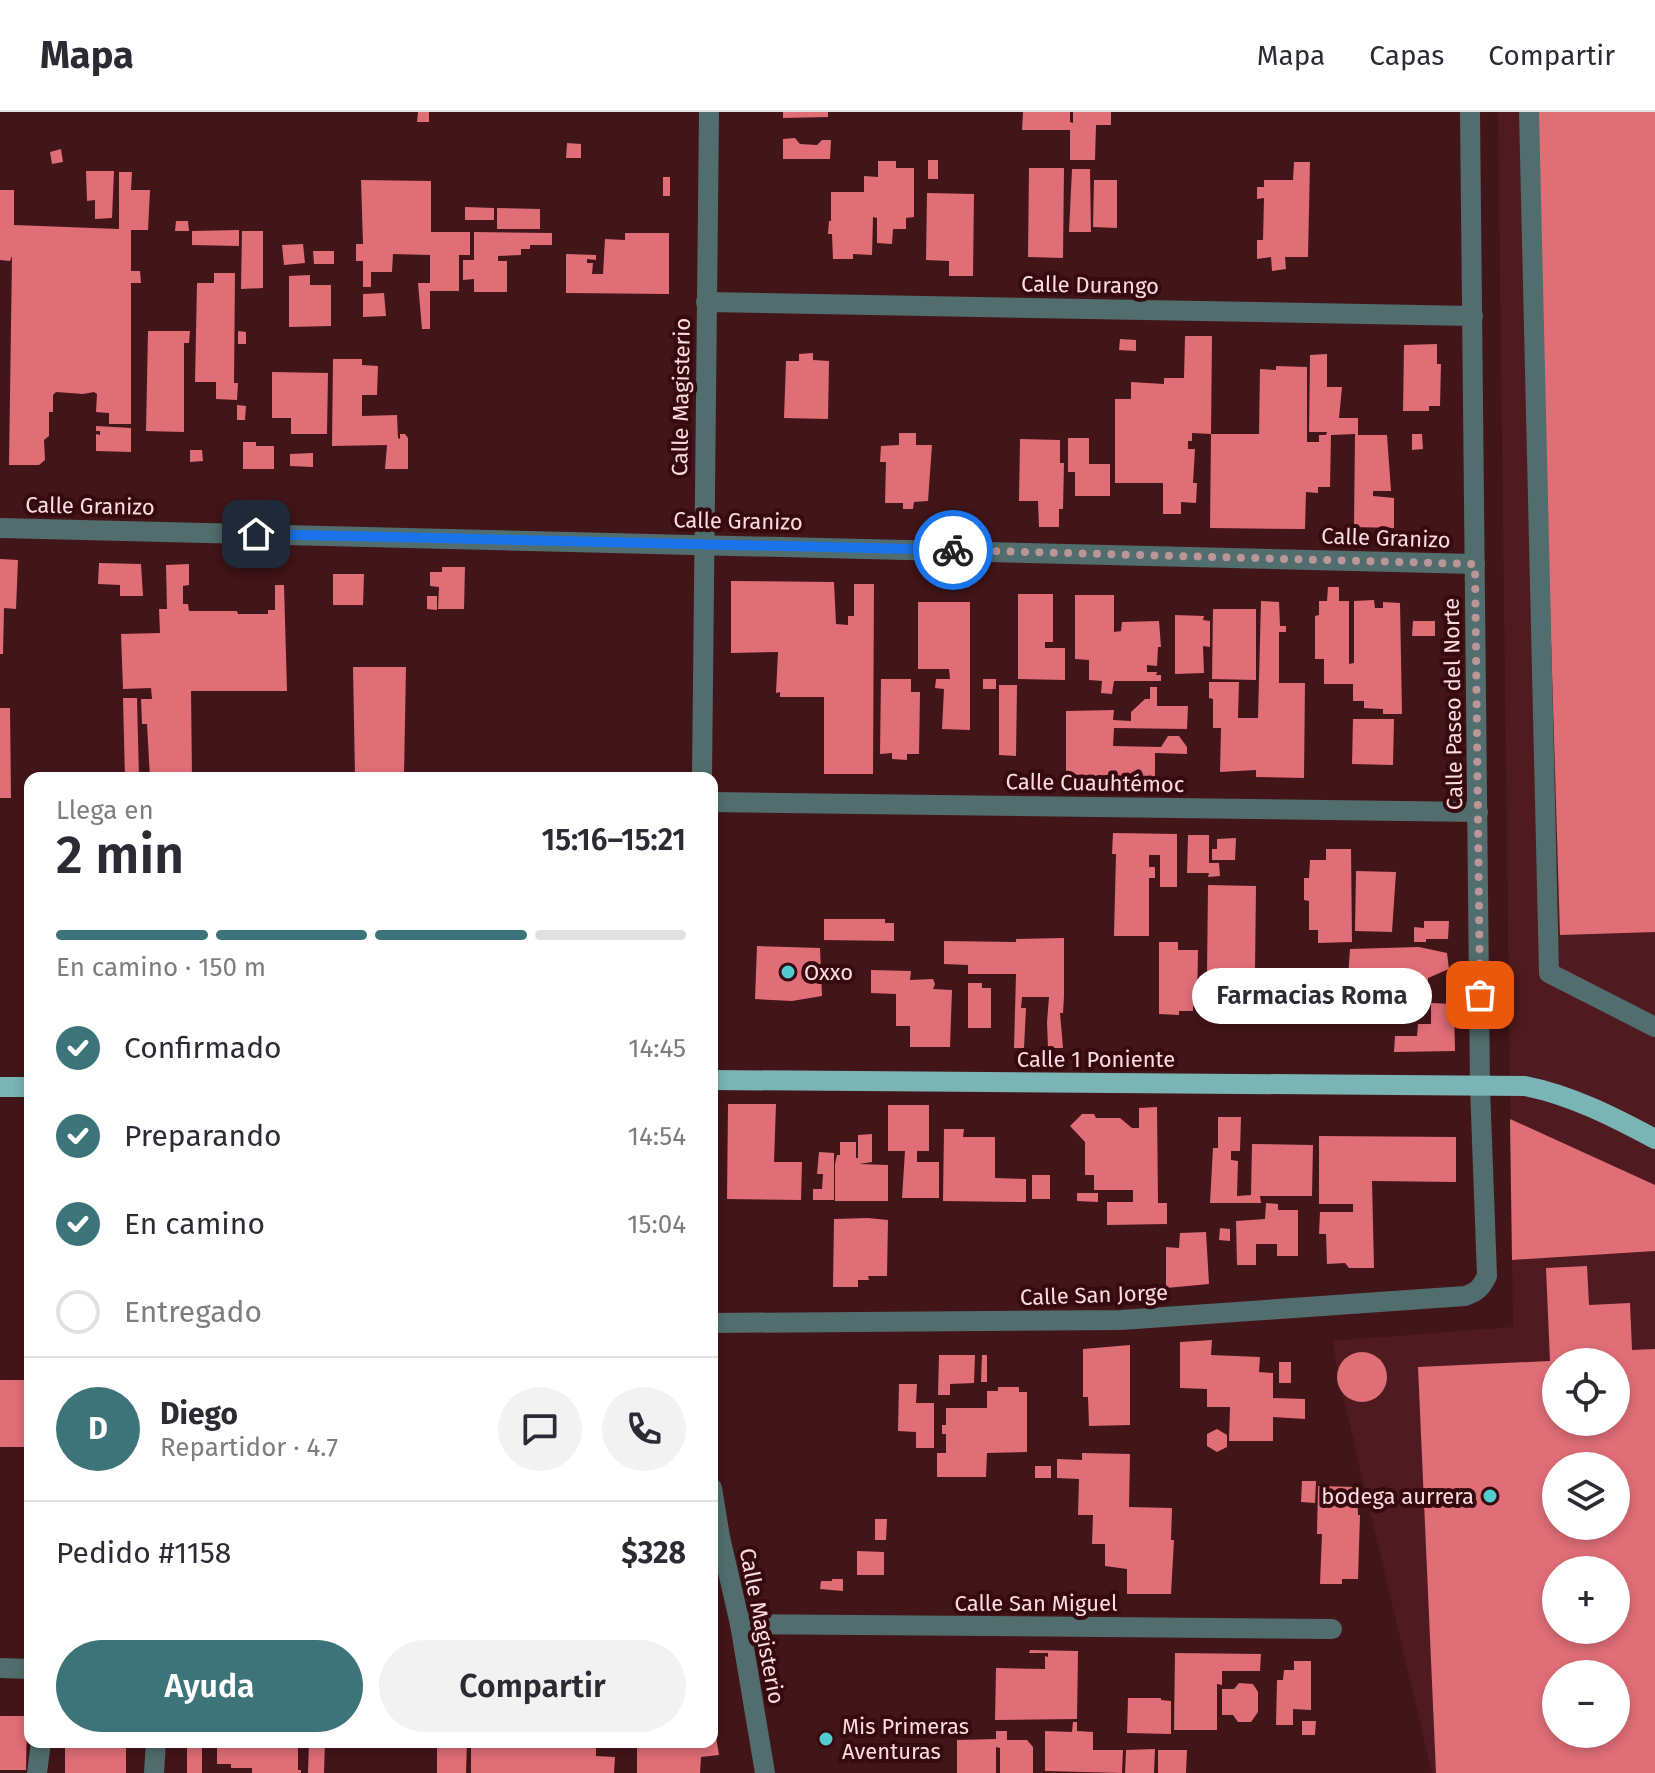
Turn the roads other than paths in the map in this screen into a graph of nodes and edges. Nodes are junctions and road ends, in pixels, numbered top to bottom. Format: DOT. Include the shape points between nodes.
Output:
graph roads {
  1 [pos="709,112"];
  2 [pos="1470,112"];
  3 [pos="1529,112"];
  4 [pos="706,302"];
  5 [pos="1473,316"];
  6 [pos="0,528"];
  7 [pos="704,544"];
  8 [pos="1475,564"];
  9 [pos="702,772"];
  10 [pos="718,802"];
  11 [pos="1478,812"];
  12 [pos="1655,1027"];
  13 [pos="718,1080"];
  14 [pos="0,1087"];
  15 [pos="24,1087"];
  16 [pos="1480,1087"];
  17 [pos="1655,1139"];
  18 [pos="1476,1293"];
  19 [pos="718,1323"];
  20 [pos="718,1525"];
  21 [pos="740,1624"];
  22 [pos="1332,1629"];
  23 [pos="0,1668"];
  24 [pos="24,1669"];
  25 [pos="40,1748"];
  26 [pos="156,1748"];
  27 [pos="37,1773"];
  28 [pos="154,1773"];
  29 [pos="765,1773"];
  1 -- 4 [label="street, Calle Magisterio"];
  2 -- 5 [label="street, Calle Paseo del Norte"];
  3 -- 12 [label="street" via="1549,973"];
  4 -- 5 [label="street, Calle Durango"];
  4 -- 7 [label="street, Calle Magisterio"];
  5 -- 8 [label="street, Calle Paseo del Norte"];
  6 -- 7 [label="street, Calle Granizo"];
  7 -- 8 [label="street, Calle Granizo"];
  7 -- 9 [label="street, Calle Magisterio"];
  8 -- 11 [label="street, Calle Paseo del Norte"];
  10 -- 11 [label="street, Calle Cuauhtémoc"];
  11 -- 16 [label="street, Calle Paseo del Norte"];
  13 -- 16 [label="main road, Calle 1 Poniente"];
  14 -- 15 [label="main road"];
  16 -- 17 [label="main road, Calle 1 Poniente" via="1550,1091"];
  16 -- 18 [label="street, Calle Paseo del Norte" via="1487,1276"];
  18 -- 19 [label="street, Calle San Jorge" via="1121,1320"];
  20 -- 21 [label="street, Calle Magisterio"];
  21 -- 22 [label="street, Calle San Miguel"];
  21 -- 29 [label="street, Calle Magisterio"];
  23 -- 24 [label="street"];
  25 -- 27 [label="street"];
  26 -- 28 [label="street"];
}
